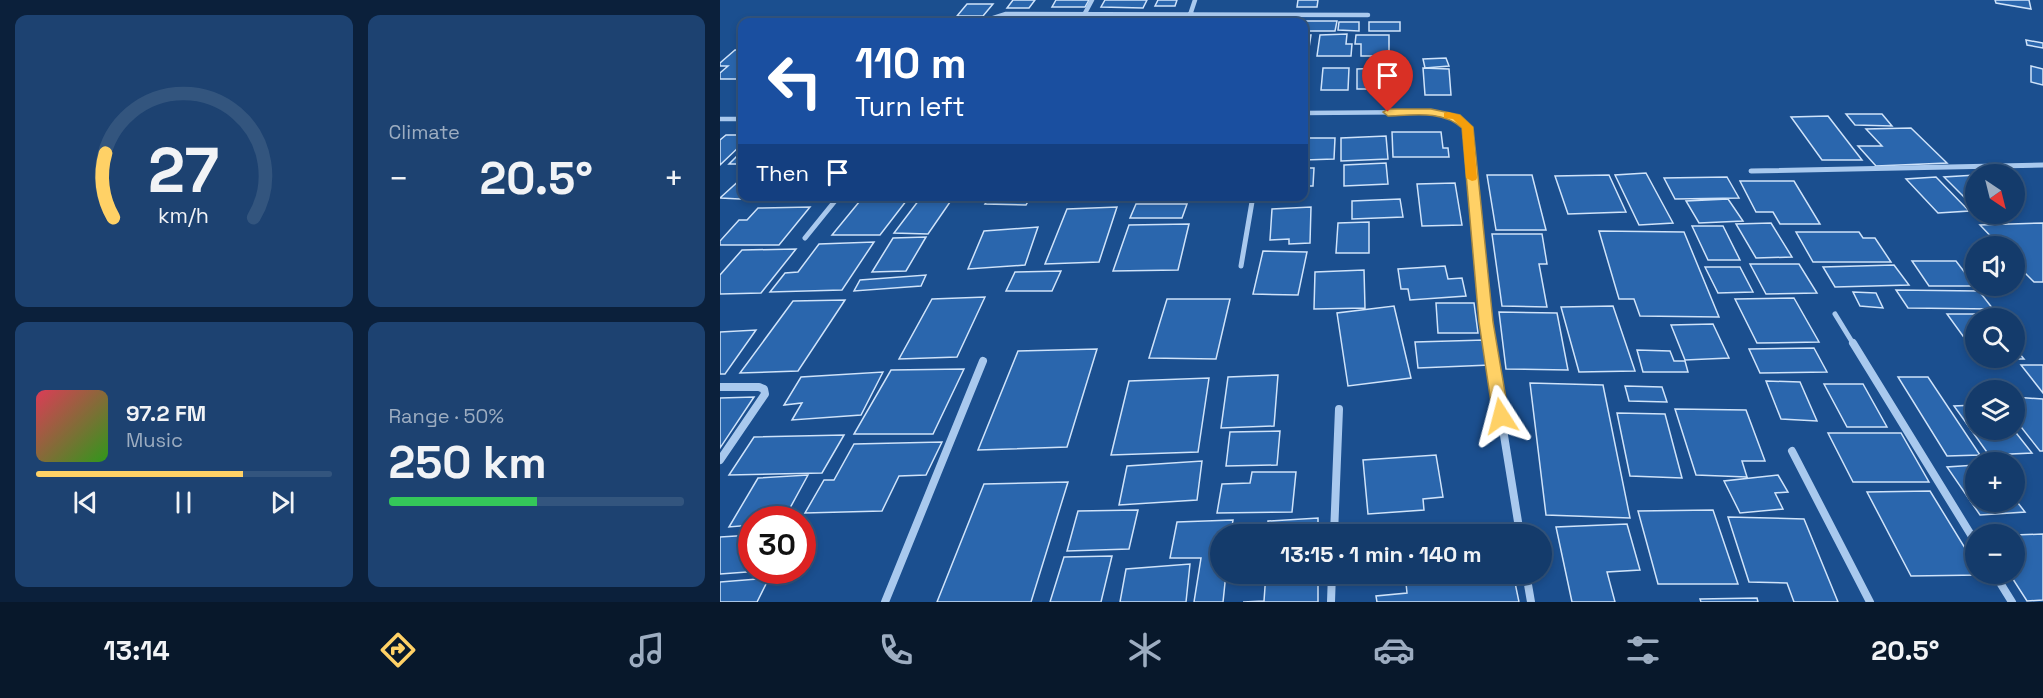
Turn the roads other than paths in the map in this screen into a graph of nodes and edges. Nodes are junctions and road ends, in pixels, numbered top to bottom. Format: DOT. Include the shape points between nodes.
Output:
graph roads {
  1 [pos="1092,0"];
  2 [pos="1195,0"];
  3 [pos="1084,15"];
  4 [pos="1190,15"];
  5 [pos="1368,15"];
  6 [pos="988,18"];
  7 [pos="1308,113"];
  8 [pos="720,119"];
  9 [pos="738,119"];
  10 [pos="2043,165"];
  11 [pos="1751,171"];
  12 [pos="834,201"];
  13 [pos="1252,201"];
  14 [pos="805,238"];
  15 [pos="1241,266"];
  16 [pos="1835,314"];
  17 [pos="983,361"];
  18 [pos="720,387"];
  19 [pos="1339,408"];
  20 [pos="1792,451"];
  21 [pos="720,460"];
  22 [pos="1334,524"];
  23 [pos="1518,524"];
  24 [pos="1965,525"];
  25 [pos="1332,584"];
  26 [pos="1528,584"];
  27 [pos="2001,584"];
  28 [pos="885,602"];
  29 [pos="1331,602"];
  30 [pos="1531,602"];
  31 [pos="1870,602"];
  32 [pos="2012,602"];
  1 -- 3 [label="street"];
  2 -- 4 [label="street"];
  3 -- 4 [label="street"];
  3 -- 6 [label="street" via="1006,14"];
  4 -- 5 [label="street"];
  7 -- 23 [label="street" via="1431,112 1456,117 1467,127 1486,322"];
  8 -- 9 [label="street"];
  10 -- 11 [label="street"];
  12 -- 14 [label="street"];
  13 -- 15 [label="street"];
  16 -- 24 [label="street"];
  17 -- 28 [label="street"];
  18 -- 21 [label="street" via="759,387 765,394"];
  19 -- 22 [label="street"];
  20 -- 31 [label="street"];
  25 -- 29 [label="street"];
  26 -- 30 [label="street"];
  27 -- 32 [label="street"];
}
